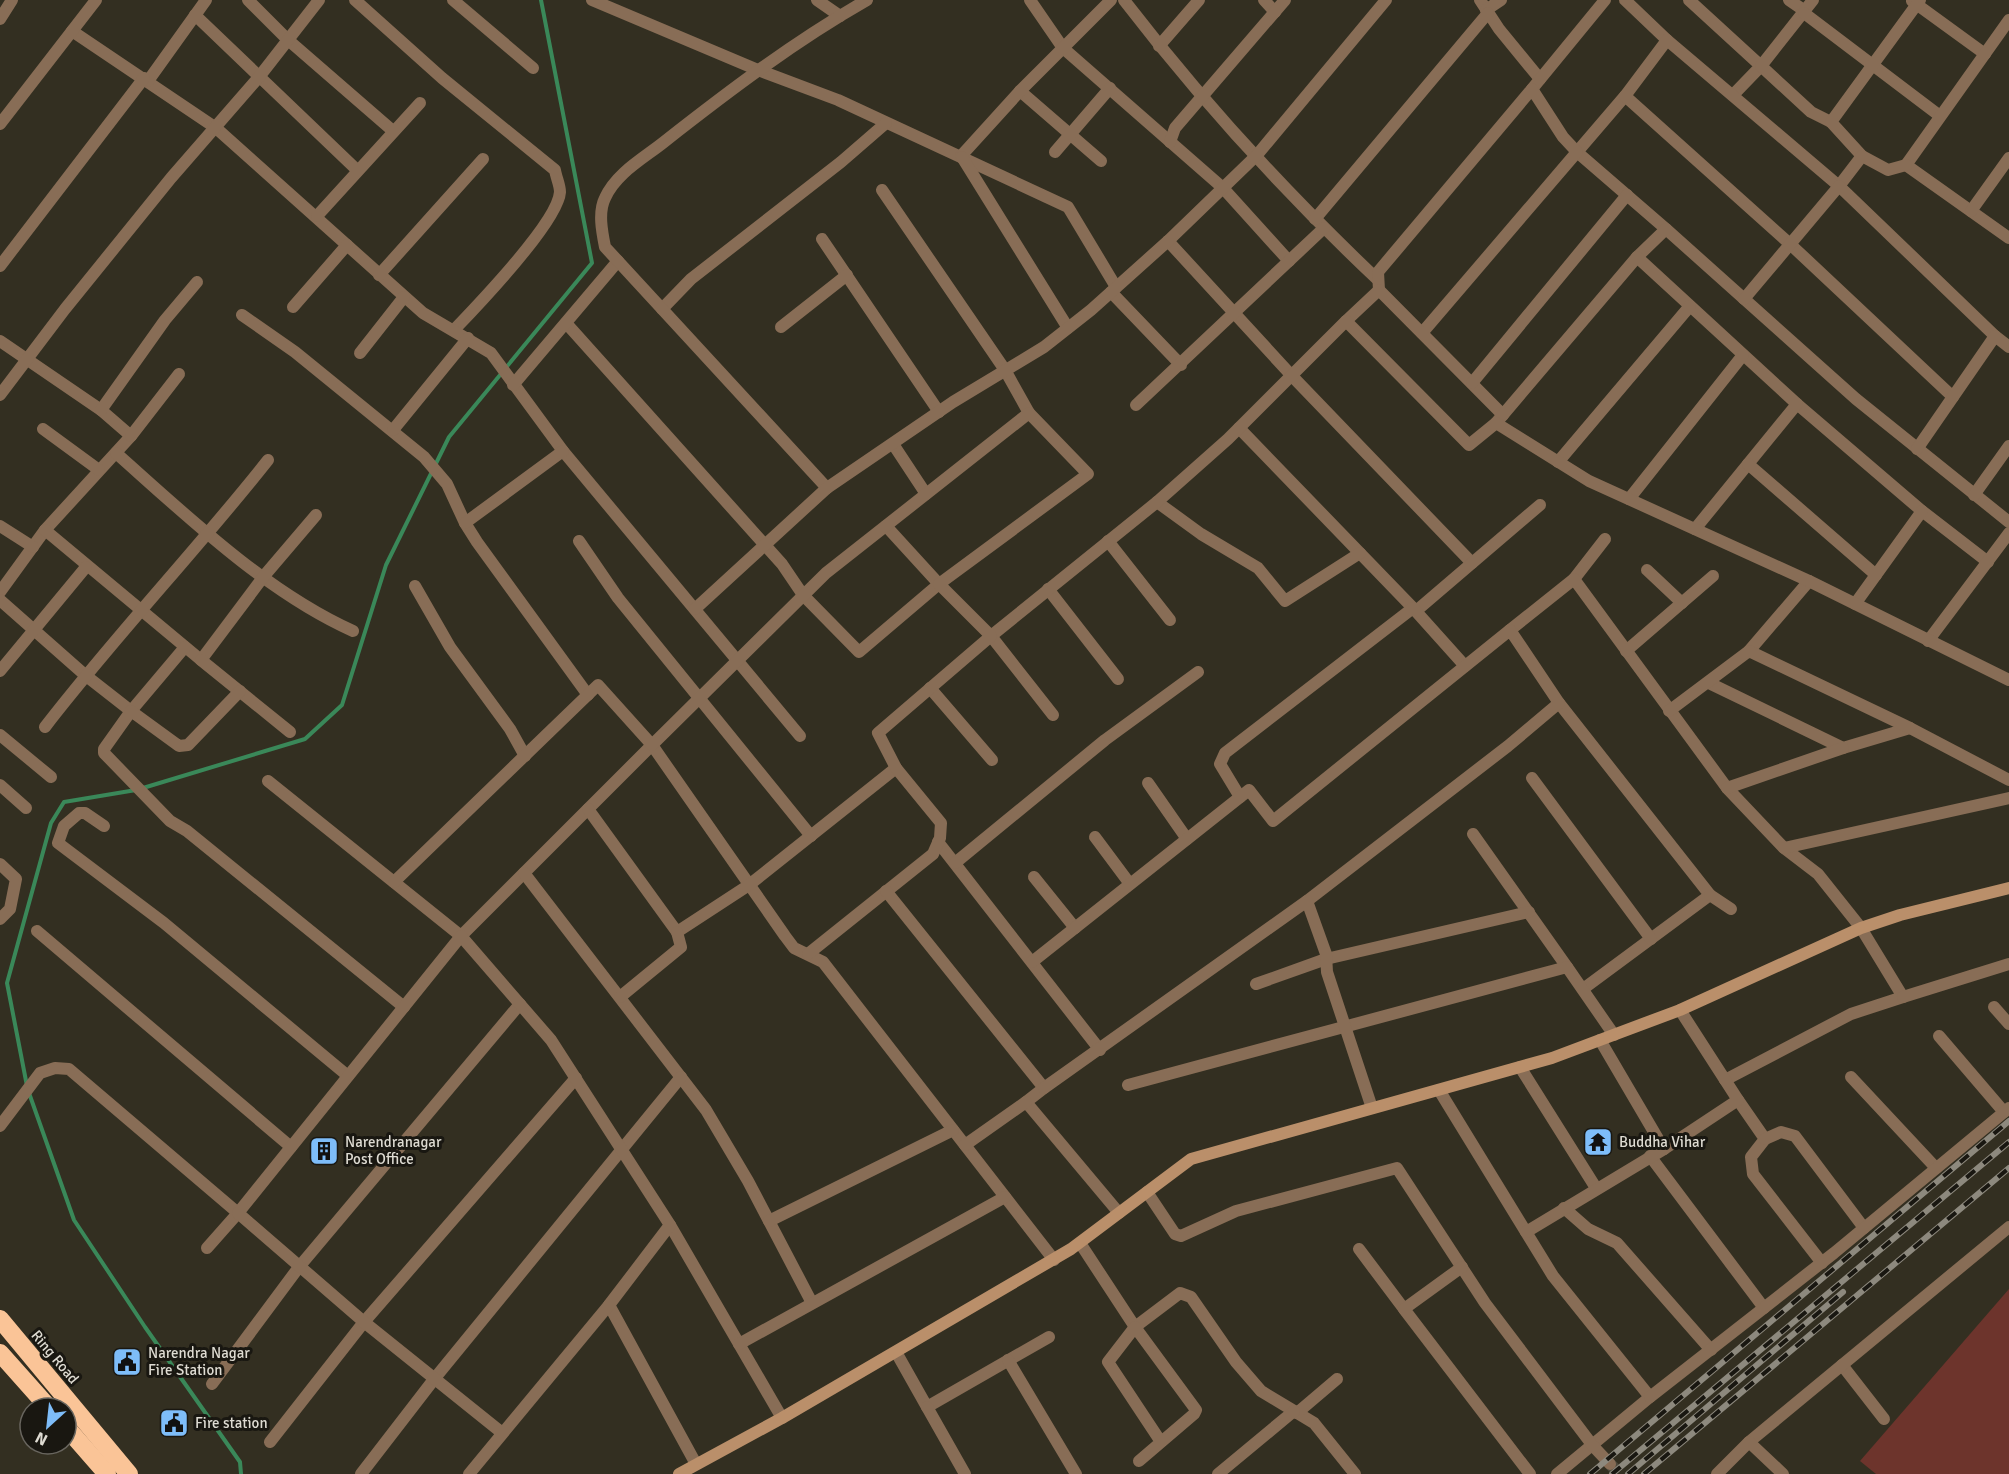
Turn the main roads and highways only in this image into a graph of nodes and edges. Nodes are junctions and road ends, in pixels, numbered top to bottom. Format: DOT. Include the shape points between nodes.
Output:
graph roads {
  1 [pos="0,1319"];
  2 [pos="1,1356"];
  3 [pos="38,1396"];
  4 [pos="78,1440"];
  5 [pos="107,1474"];
  6 [pos="129,1474"];
  1 -- 6 [label="highway, Ring Road"];
  2 -- 3 [label="highway"];
  4 -- 5 [label="highway"];
}
